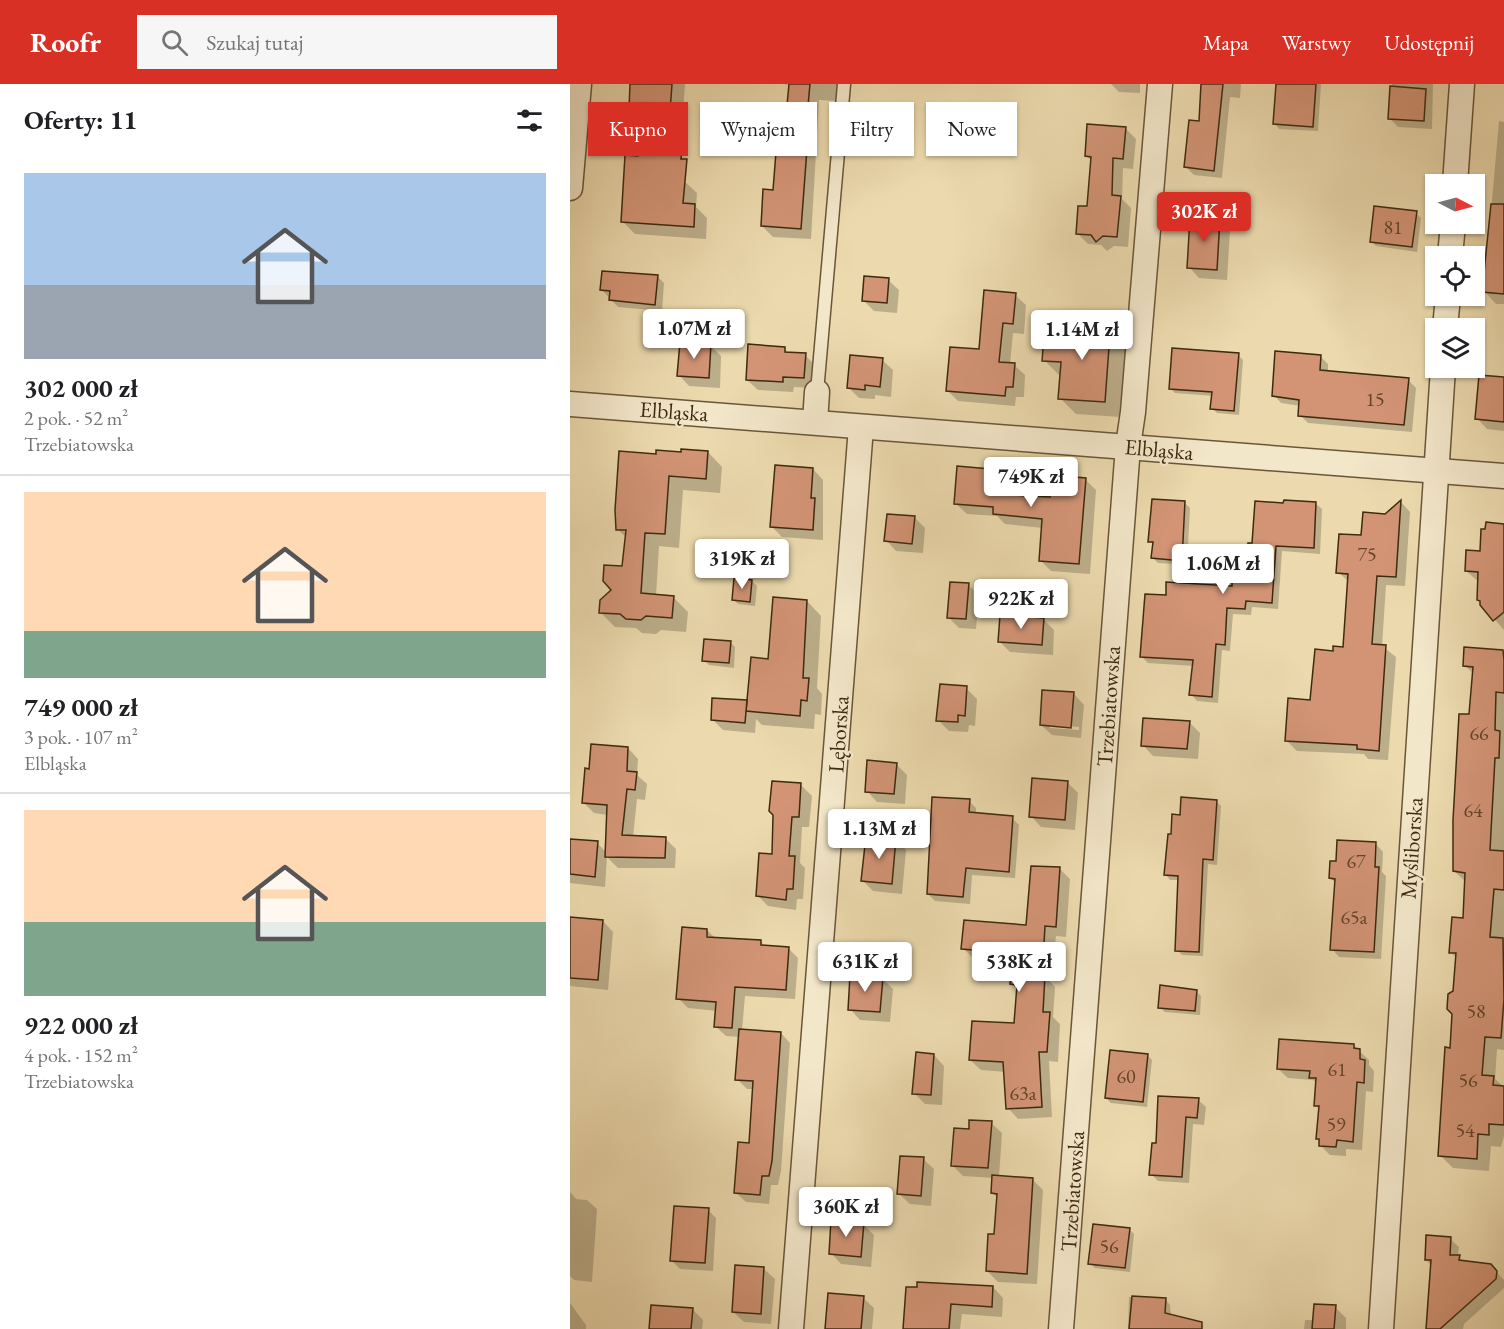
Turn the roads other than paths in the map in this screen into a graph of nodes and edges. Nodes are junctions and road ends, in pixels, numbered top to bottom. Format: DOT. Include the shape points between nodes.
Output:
graph roads {
  1 [pos="579,84"];
  2 [pos="844,84"];
  3 [pos="1161,84"];
  4 [pos="1462,84"];
  5 [pos="1456,174"];
  6 [pos="570,188"];
  7 [pos="1442,378"];
  8 [pos="817,392"];
  9 [pos="570,404"];
  10 [pos="815,422"];
  11 [pos="861,427"];
  12 [pos="1128,446"];
  13 [pos="1436,471"];
  14 [pos="1504,476"];
  15 [pos="791,1329"];
  16 [pos="1061,1329"];
  17 [pos="1380,1329"];
  1 -- 6 [label="street"];
  2 -- 8 [label="lane"];
  3 -- 12 [label="street, Trzebiatowska"];
  4 -- 5 [label="street"];
  7 -- 13 [label="street, Myśliborska"];
  8 -- 10 [label="street"];
  9 -- 10 [label="street, Elbląska"];
  10 -- 11 [label="street, Elbląska"];
  11 -- 12 [label="street, Elbląska"];
  11 -- 15 [label="street, Lęborska"];
  12 -- 13 [label="street, Elbląska"];
  12 -- 16 [label="street, Trzebiatowska"];
  13 -- 14 [label="street, Elbląska"];
  13 -- 17 [label="street, Myśliborska"];
}
